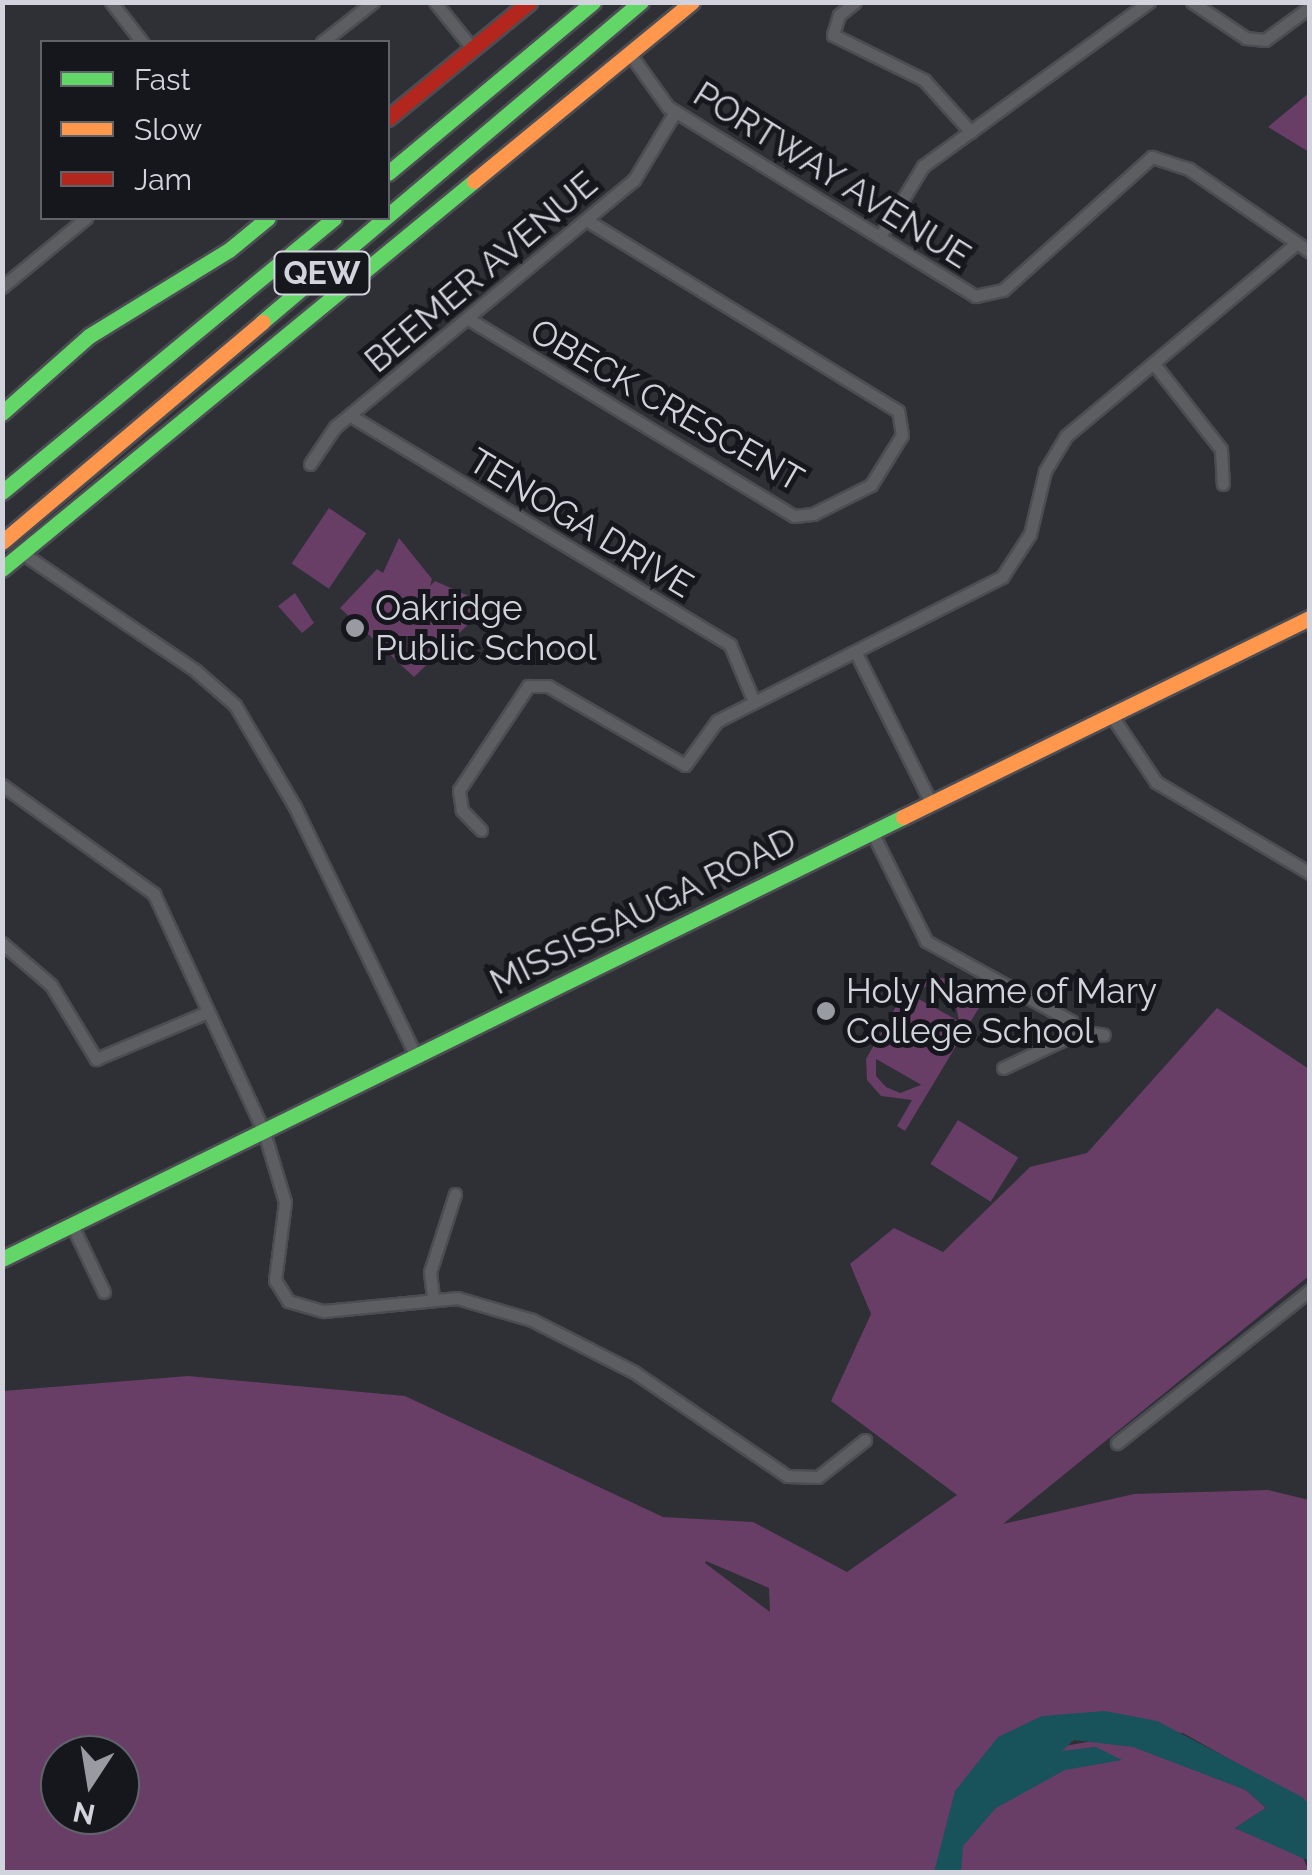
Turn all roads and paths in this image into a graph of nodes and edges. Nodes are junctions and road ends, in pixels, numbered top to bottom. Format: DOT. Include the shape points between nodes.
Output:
graph roads {
  1 [pos="111,2"];
  2 [pos="373,2"];
  3 [pos="435,2"];
  4 [pos="529,2"];
  5 [pos="593,2"];
  6 [pos="641,2"];
  7 [pos="692,2"];
  8 [pos="855,2"];
  9 [pos="1149,2"];
  10 [pos="1192,2"];
  11 [pos="1310,7"];
  12 [pos="140,40"];
  13 [pos="325,40"];
  14 [pos="472,48"];
  15 [pos="630,54"];
  16 [pos="675,112"];
  17 [pos="390,116"];
  18 [pos="971,132"];
  19 [pos="390,171"];
  20 [pos="390,214"];
  21 [pos="84,220"];
  22 [pos="266,220"];
  23 [pos="332,220"];
  24 [pos="383,220"];
  25 [pos="588,220"];
  26 [pos="882,233"];
  27 [pos="1296,244"];
  28 [pos="1310,252"];
  29 [pos="2,287"];
  30 [pos="467,318"];
  31 [pos="1154,364"];
  32 [pos="2,413"];
  33 [pos="351,416"];
  34 [pos="310,464"];
  35 [pos="1223,484"];
  36 [pos="2,492"];
  37 [pos="2,542"];
  38 [pos="22,553"];
  39 [pos="2,569"];
  40 [pos="1310,618"];
  41 [pos="856,653"];
  42 [pos="754,702"];
  43 [pos="1111,715"];
  44 [pos="2,785"];
  45 [pos="931,803"];
  46 [pos="481,830"];
  47 [pos="872,832"];
  48 [pos="1310,874"];
  49 [pos="2,943"];
  50 [pos="208,1012"];
  51 [pos="1074,1030"];
  52 [pos="1104,1035"];
  53 [pos="416,1056"];
  54 [pos="1003,1068"];
  55 [pos="264,1132"];
  56 [pos="455,1194"];
  57 [pos="72,1225"];
  58 [pos="2,1259"];
  59 [pos="1310,1290"];
  60 [pos="104,1292"];
  61 [pos="433,1297"];
  62 [pos="864,1440"];
  63 [pos="1117,1442"];
  1 -- 12 [label="street"];
  2 -- 13 [label="street"];
  3 -- 14 [label="street"];
  4 -- 14 [label="main road"];
  5 -- 19 [label="main road"];
  6 -- 20 [label="main road, QEW"];
  7 -- 15 [label="main road"];
  8 -- 18 [label="street" via="840,15 834,35 924,80"];
  9 -- 18 [label="street"];
  10 -- 11 [label="street" via="1246,38 1265,40"];
  14 -- 17 [label="main road"];
  15 -- 16 [label="street, PORTWAY AVENUE"];
  15 -- 38 [label="main road"];
  16 -- 25 [label="street, BEEMER AVENUE" via="634,180"];
  16 -- 26 [label="street, PORTWAY AVENUE"];
  18 -- 26 [label="street" via="923,166"];
  21 -- 29 [label="street"];
  22 -- 32 [label="main road" via="229,250 88,336"];
  23 -- 36 [label="main road, QEW"];
  24 -- 37 [label="main road, QEW"];
  25 -- 30 [label="street, BEEMER AVENUE"];
  25 -- 30 [label="street, OBECK CRESCENT" via="898,412 902,435 870,485 794,516"];
  26 -- 27 [label="street, PORTWAY AVENUE" via="975,296 991,295 1152,156 1188,170"];
  27 -- 28 [label="street, PORTWAY AVENUE"];
  27 -- 31 [label="street"];
  30 -- 33 [label="street, BEEMER AVENUE"];
  31 -- 35 [label="street" via="1221,449"];
  31 -- 41 [label="street" via="1066,436 1045,471 1030,534 1002,578"];
  33 -- 34 [label="street, BEEMER AVENUE"];
  33 -- 42 [label="street, TENOGA DRIVE" via="730,645"];
  38 -- 39 [label="main road"];
  38 -- 53 [label="street" via="196,670 235,705 294,807"];
  40 -- 43 [label="main road, MISSISSAUGA ROAD"];
  41 -- 42 [label="street"];
  41 -- 45 [label="street"];
  42 -- 46 [label="street" via="717,721 685,765 548,686 528,686 459,790 462,810"];
  43 -- 45 [label="main road, MISSISSAUGA ROAD"];
  43 -- 48 [label="street" via="1156,782"];
  44 -- 50 [label="street" via="154,894"];
  45 -- 47 [label="main road, MISSISSAUGA ROAD"];
  47 -- 51 [label="street" via="926,941 995,984 1033,996"];
  47 -- 53 [label="main road, MISSISSAUGA ROAD"];
  49 -- 50 [label="street" via="51,985 96,1059"];
  50 -- 55 [label="street"];
  51 -- 52 [label="street"];
  51 -- 54 [label="street"];
  53 -- 55 [label="main road, MISSISSAUGA ROAD"];
  55 -- 57 [label="main road, MISSISSAUGA ROAD"];
  55 -- 61 [label="street" via="286,1202 275,1280 288,1301 324,1311"];
  56 -- 61 [label="street" via="430,1272"];
  57 -- 58 [label="main road, MISSISSAUGA ROAD"];
  57 -- 60 [label="street"];
  59 -- 63 [label="street"];
  61 -- 62 [label="street" via="506,1310 596,1351 786,1476 818,1478"];
}
